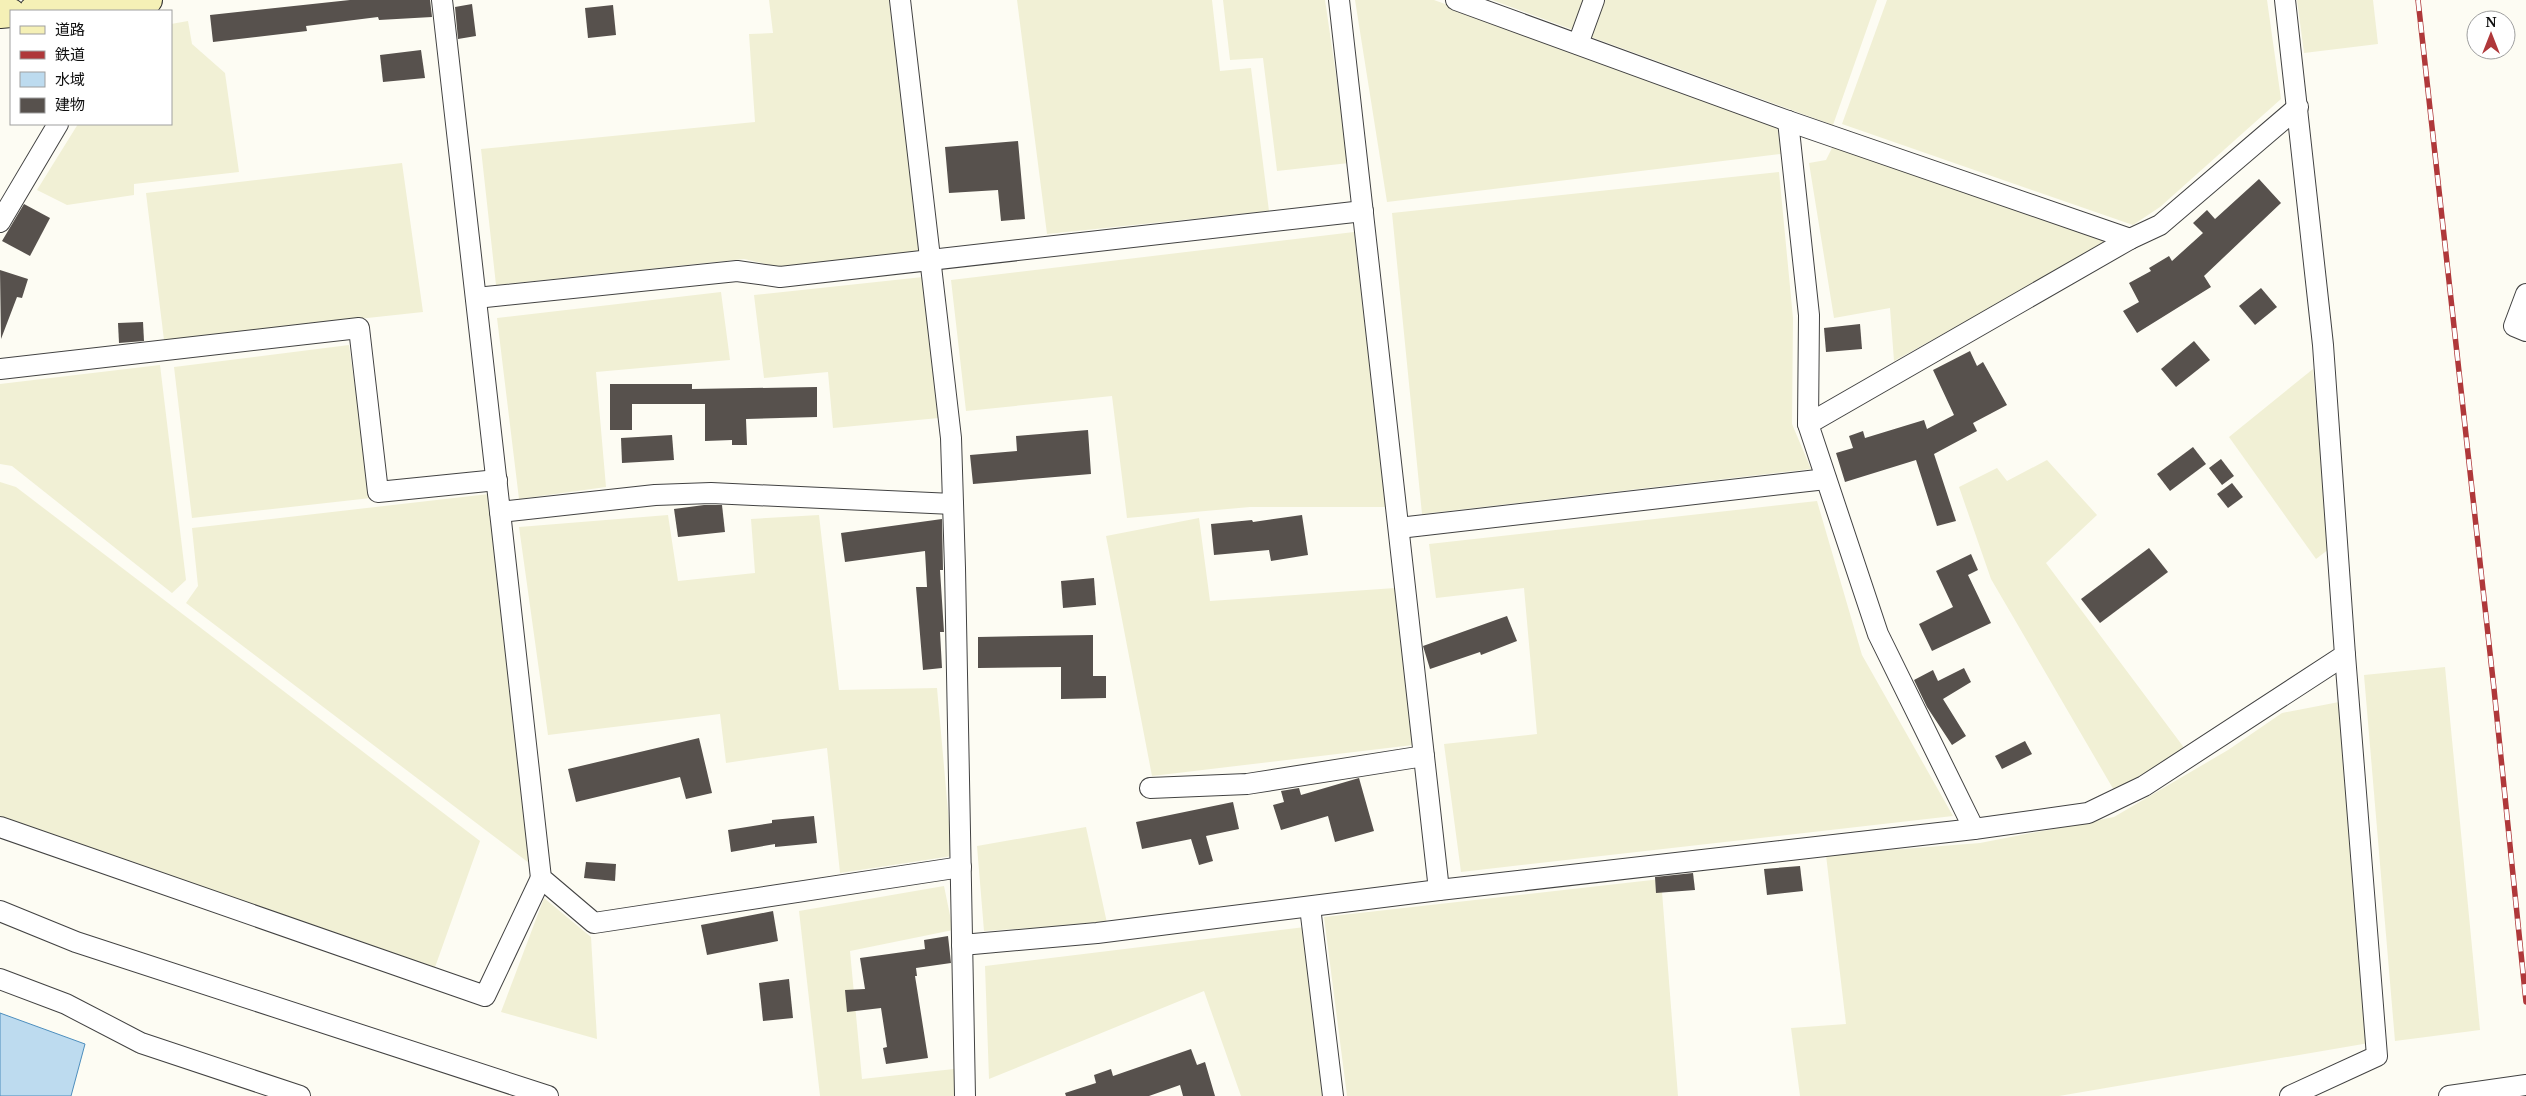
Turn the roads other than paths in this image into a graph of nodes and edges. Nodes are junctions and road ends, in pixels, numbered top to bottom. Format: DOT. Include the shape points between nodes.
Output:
graph roads {
  1 [pos="442,0"];
  2 [pos="900,0"];
  3 [pos="1339,0"];
  4 [pos="1456,0"];
  5 [pos="1594,0"];
  6 [pos="2285,0"];
  7 [pos="134,4"];
  8 [pos="47,10"];
  9 [pos="1578,44"];
  10 [pos="2298,107"];
  11 [pos="1788,121"];
  12 [pos="57,125"];
  13 [pos="1363,210"];
  14 [pos="0,222"];
  15 [pos="2130,239"];
  16 [pos="930,260"];
  17 [pos="2526,294"];
  18 [pos="476,298"];
  19 [pos="2526,331"];
  20 [pos="0,369"];
  21 [pos="1808,424"];
  22 [pos="1826,479"];
  23 [pos="497,480"];
  24 [pos="954,504"];
  25 [pos="500,512"];
  26 [pos="1399,528"];
  27 [pos="2345,655"];
  28 [pos="1424,756"];
  29 [pos="1150,788"];
  30 [pos="0,827"];
  31 [pos="1974,829"];
  32 [pos="961,867"];
  33 [pos="541,878"];
  34 [pos="1439,890"];
  35 [pos="1310,908"];
  36 [pos="0,911"];
  37 [pos="962,945"];
  38 [pos="0,979"];
  39 [pos="2526,1085"];
  40 [pos="300,1096"];
  41 [pos="548,1096"];
  42 [pos="965,1096"];
  43 [pos="1333,1096"];
  44 [pos="2290,1096"];
  45 [pos="2450,1096"];
  1 -- 18 [label="street"];
  2 -- 16 [label="street"];
  3 -- 13 [label="street"];
  4 -- 9 [label="street"];
  5 -- 9 [label="street"];
  6 -- 10 [label="street"];
  7 -- 8 [label="street"];
  9 -- 11 [label="street"];
  10 -- 15 [label="street" via="2160,225"];
  10 -- 27 [label="street" via="2322,345"];
  11 -- 15 [label="street"];
  11 -- 21 [label="street" via="1809,315"];
  12 -- 14 [label="street"];
  13 -- 16 [label="street"];
  13 -- 26 [label="street"];
  15 -- 21 [label="street"];
  16 -- 18 [label="street" via="780,277 737,271"];
  16 -- 24 [label="street" via="951,438"];
  17 -- 19 [label="street" via="2514,326"];
  18 -- 23 [label="street"];
  20 -- 23 [label="street" via="359,328 378,492"];
  21 -- 22 [label="street"];
  22 -- 26 [label="street"];
  22 -- 31 [label="street" via="1878,634"];
  23 -- 25 [label="street"];
  24 -- 25 [label="street" via="711,492"];
  24 -- 32 [label="street"];
  25 -- 33 [label="street"];
  26 -- 28 [label="street"];
  27 -- 31 [label="street" via="2144,786 2088,814"];
  27 -- 44 [label="street" via="2377,1056"];
  28 -- 29 [label="street" via="1247,784"];
  28 -- 34 [label="street"];
  30 -- 33 [label="street" via="485,996"];
  31 -- 34 [label="street"];
  32 -- 33 [label="street" via="594,923"];
  32 -- 37 [label="street"];
  34 -- 35 [label="street"];
  35 -- 37 [label="street"];
  35 -- 43 [label="street"];
  36 -- 41 [label="street" via="76,942"];
  37 -- 42 [label="street"];
  38 -- 40 [label="street" via="66,1004 141,1043"];
  39 -- 45 [label="street"];
}
